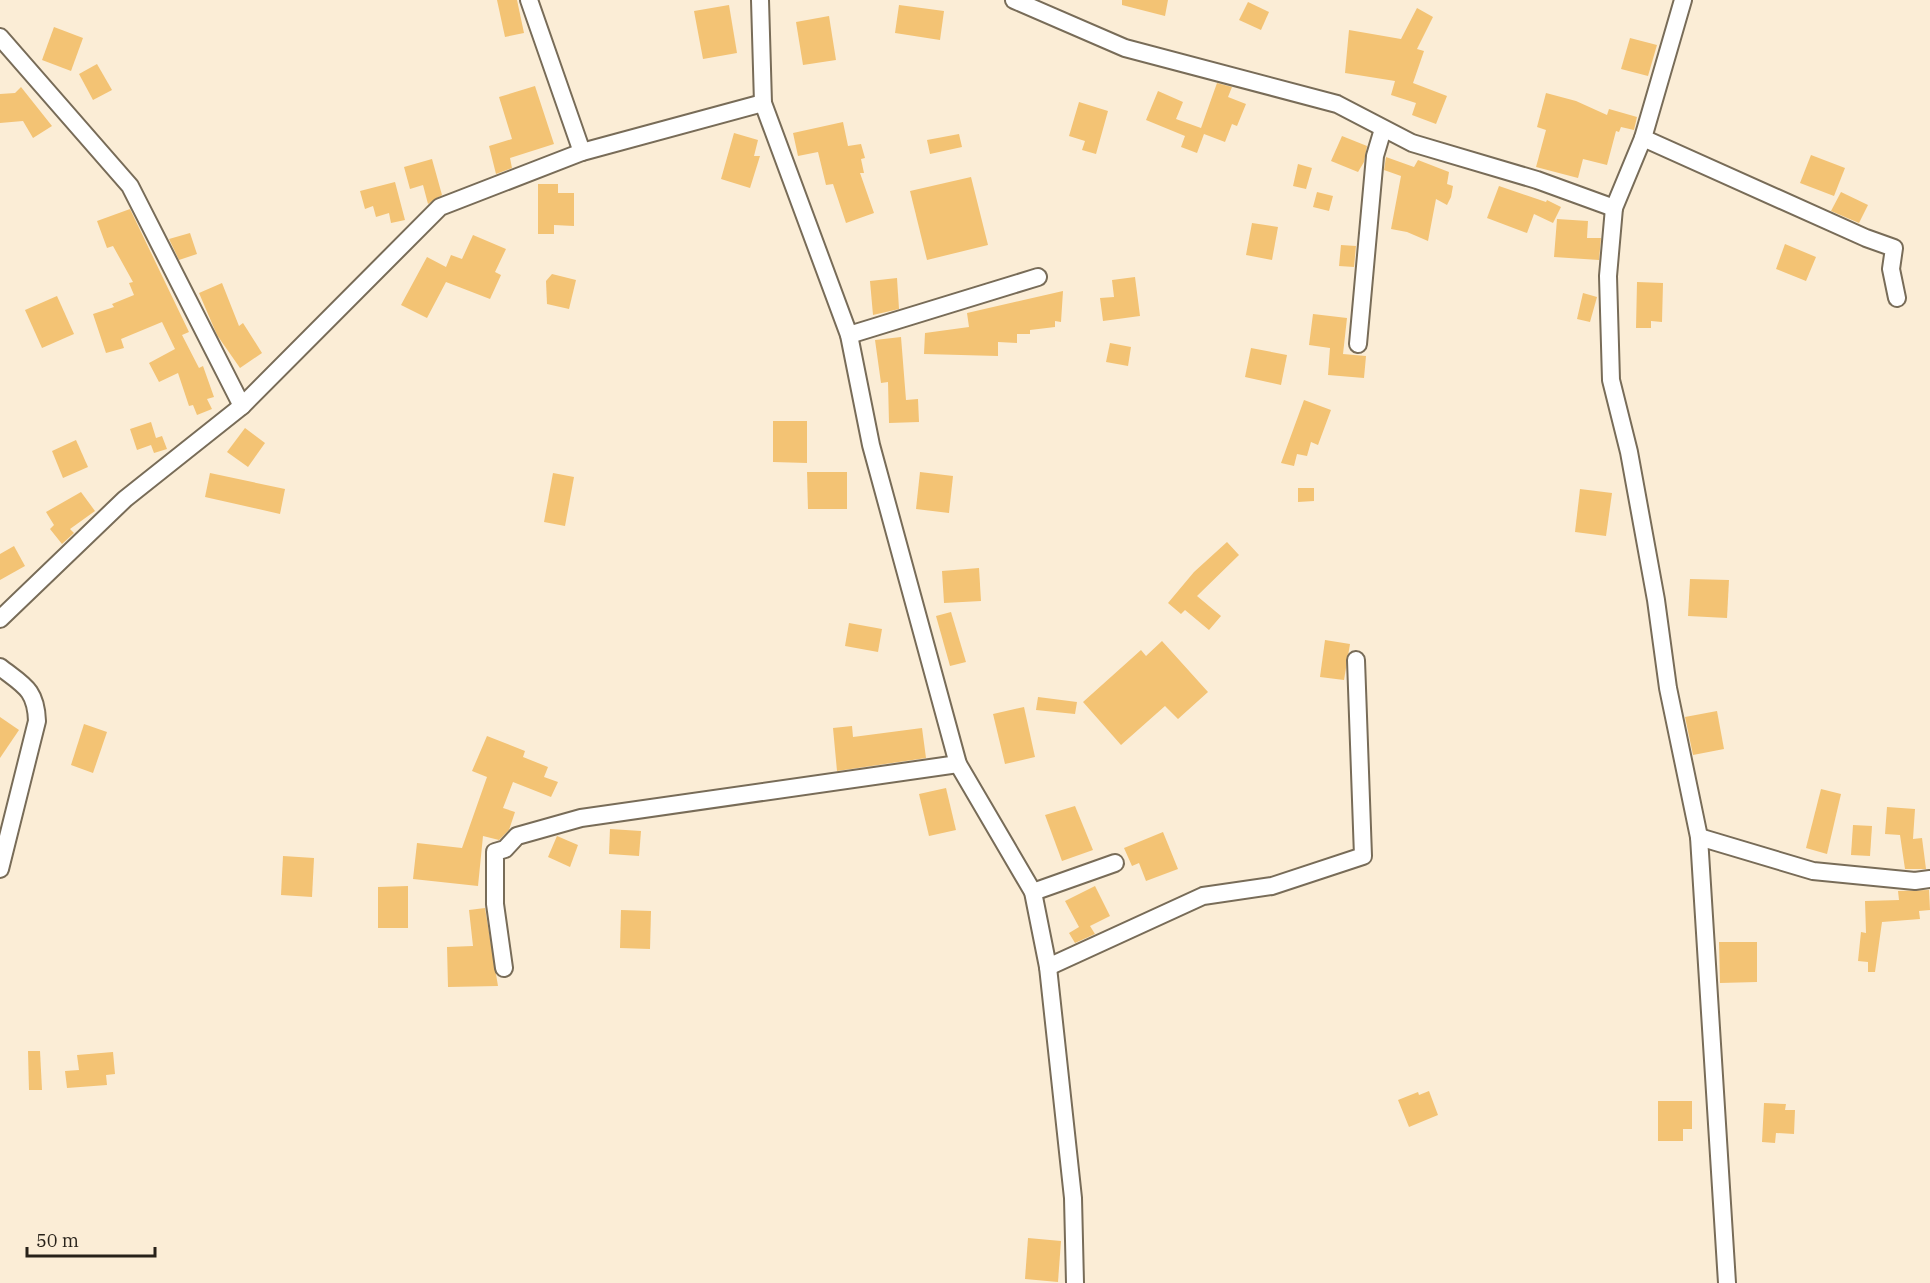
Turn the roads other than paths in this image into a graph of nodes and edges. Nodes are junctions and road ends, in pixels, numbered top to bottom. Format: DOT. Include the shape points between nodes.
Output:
graph roads {
  1 [pos="530,0"];
  2 [pos="760,0"];
  3 [pos="1014,0"];
  4 [pos="1683,0"];
  5 [pos="0,37"];
  6 [pos="763,104"];
  7 [pos="1383,129"];
  8 [pos="1643,138"];
  9 [pos="582,152"];
  10 [pos="1614,208"];
  11 [pos="1038,277"];
  12 [pos="1897,298"];
  13 [pos="849,335"];
  14 [pos="1358,344"];
  15 [pos="242,406"];
  16 [pos="0,619"];
  17 [pos="1356,660"];
  18 [pos="0,667"];
  19 [pos="958,764"];
  20 [pos="1699,837"];
  21 [pos="1115,863"];
  22 [pos="0,869"];
  23 [pos="1930,879"];
  24 [pos="1033,892"];
  25 [pos="504,968"];
  26 [pos="1048,968"];
  27 [pos="1075,1283"];
  28 [pos="1727,1283"];
  1 -- 9 [label="street"];
  2 -- 6 [label="street"];
  3 -- 7 [label="street" via="1125,48 1337,104"];
  4 -- 8 [label="street"];
  5 -- 15 [label="street" via="130,186"];
  6 -- 9 [label="street"];
  6 -- 13 [label="street"];
  7 -- 10 [label="street" via="1412,143 1538,180"];
  7 -- 14 [label="street" via="1375,156"];
  8 -- 10 [label="street"];
  8 -- 12 [label="street" via="1894,248 1891,269"];
  9 -- 15 [label="street" via="440,207"];
  10 -- 20 [label="street" via="1608,276 1611,380 1629,452 1668,688"];
  11 -- 13 [label="street"];
  13 -- 19 [label="street" via="871,445"];
  15 -- 16 [label="street" via="125,499"];
  17 -- 26 [label="street" via="1363,856 1272,886 1203,896"];
  18 -- 22 [label="street" via="31,692 37,721"];
  19 -- 24 [label="street"];
  19 -- 25 [label="street" via="581,818 517,836 505,849 495,852 495,904"];
  20 -- 23 [label="street" via="1813,871 1915,881"];
  20 -- 28 [label="street"];
  21 -- 24 [label="street"];
  24 -- 26 [label="street"];
  26 -- 27 [label="street" via="1073,1198"];
}
